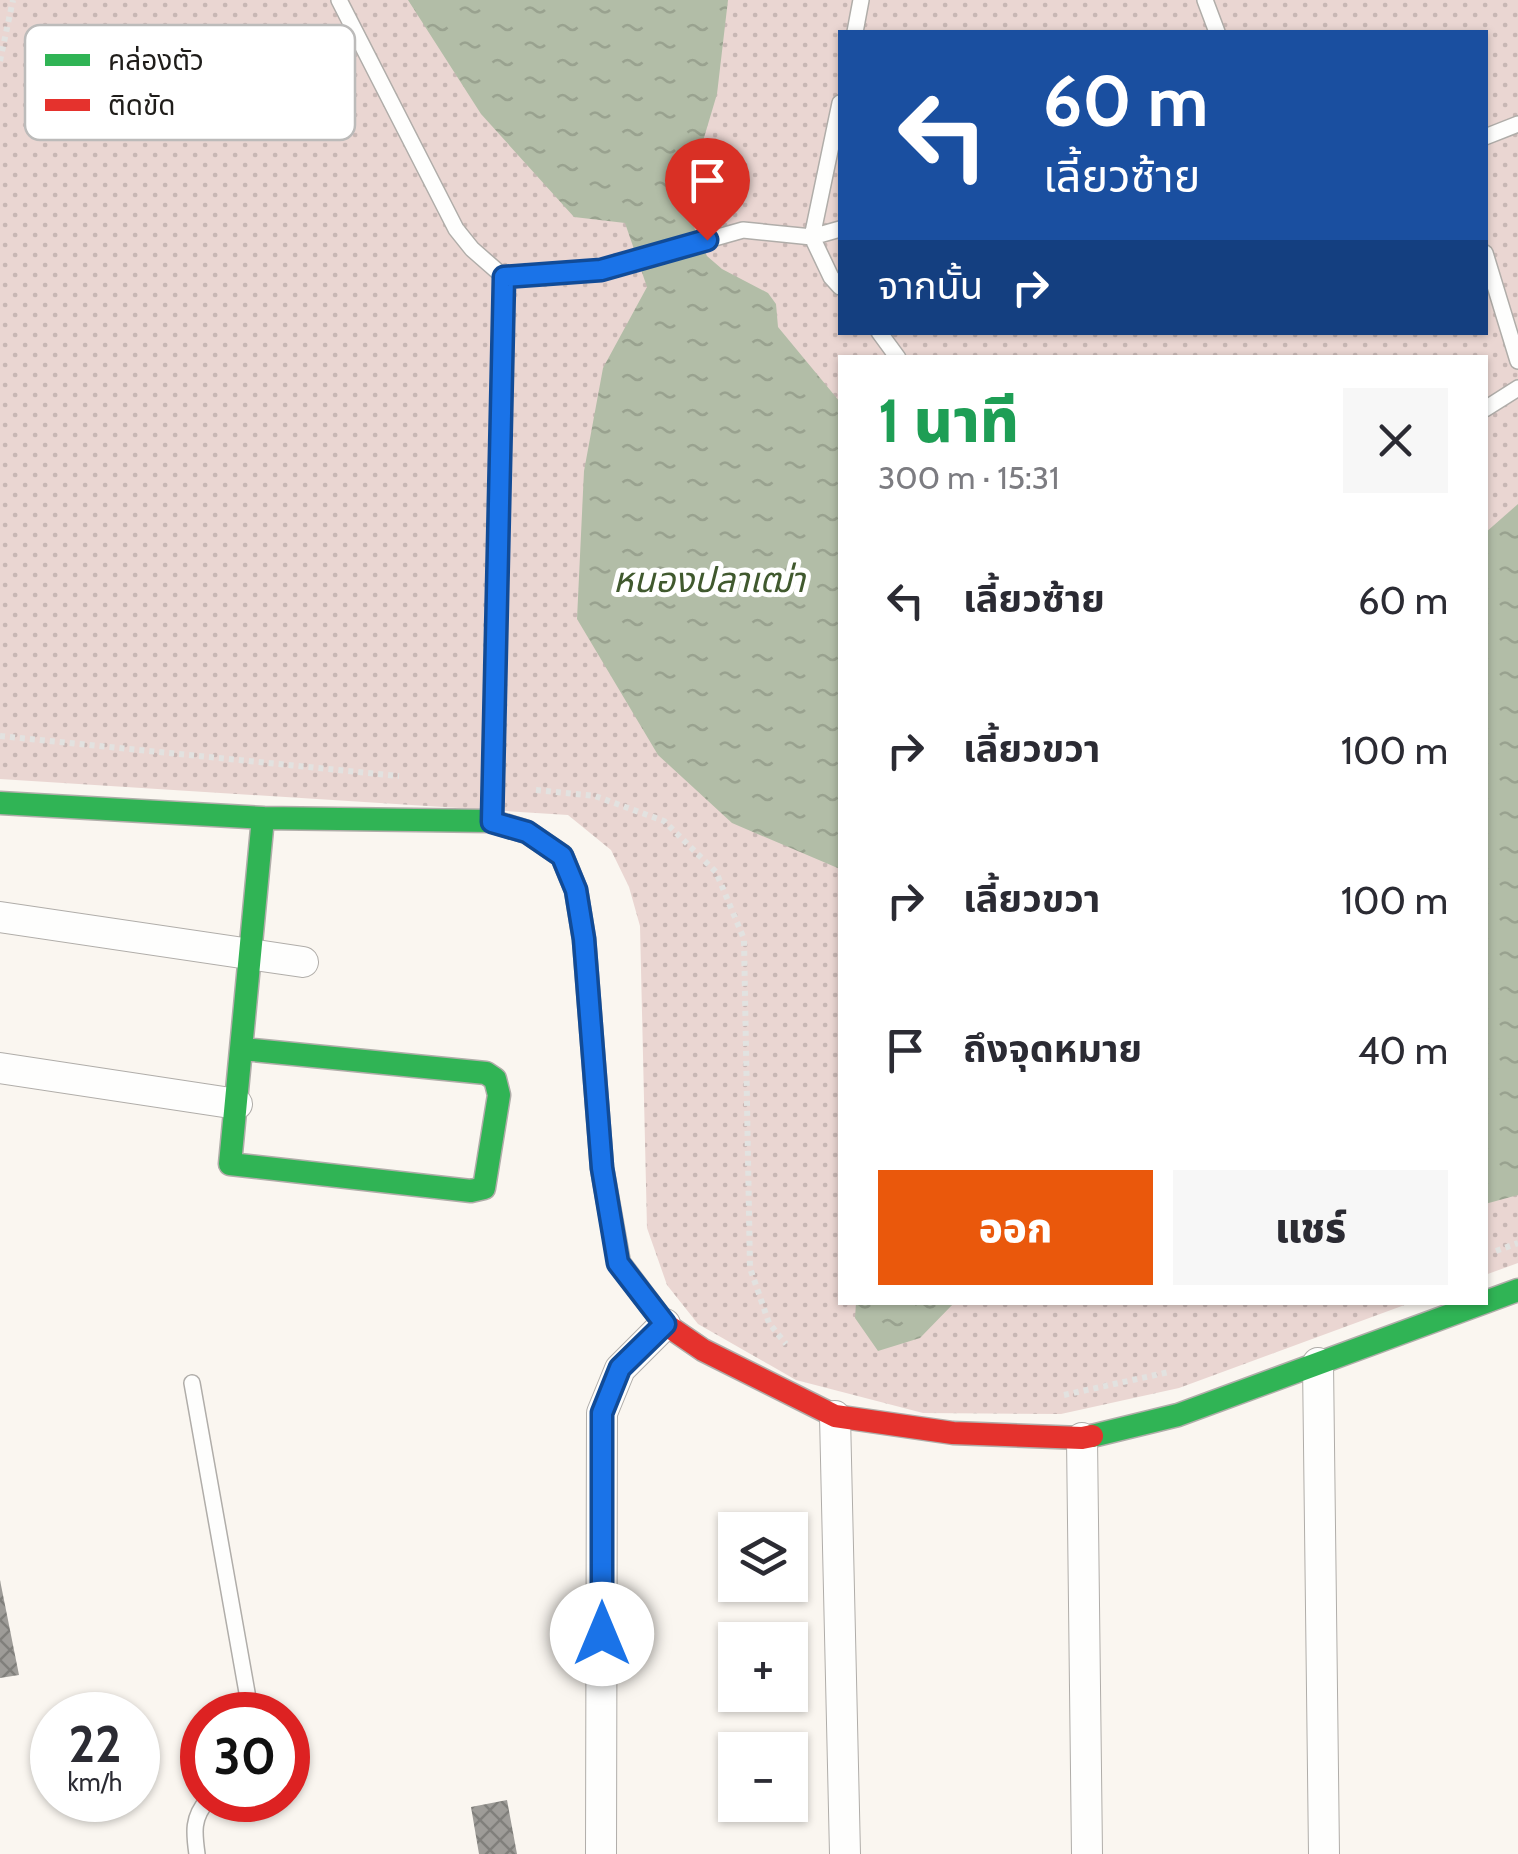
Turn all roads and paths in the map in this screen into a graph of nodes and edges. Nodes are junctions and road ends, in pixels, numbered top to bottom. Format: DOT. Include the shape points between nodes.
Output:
graph roads {
  1 [pos="13,0"];
  2 [pos="340,0"];
  3 [pos="862,0"];
  4 [pos="1205,0"];
  5 [pos="353,25"];
  6 [pos="355,30"];
  7 [pos="855,30"];
  8 [pos="1216,30"];
  9 [pos="0,61"];
  10 [pos="838,114"];
  11 [pos="1518,124"];
  12 [pos="1488,136"];
  13 [pos="838,229"];
  14 [pos="812,237"];
  15 [pos="1488,263"];
  16 [pos="504,277"];
  17 [pos="838,285"];
  18 [pos="1518,362"];
  19 [pos="1518,388"];
  20 [pos="1488,407"];
  21 [pos="0,736"];
  22 [pos="416,778"];
  23 [pos="494,786"];
  24 [pos="0,802"];
  25 [pos="264,818"];
  26 [pos="492,822"];
  27 [pos="0,917"];
  28 [pos="252,954"];
  29 [pos="304,962"];
  30 [pos="243,1049"];
  31 [pos="0,1068"];
  32 [pos="237,1104"];
  33 [pos="1518,1290"];
  34 [pos="1488,1301"];
  35 [pos="1477,1305"];
  36 [pos="665,1324"];
  37 [pos="793,1353"];
  38 [pos="1318,1364"];
  39 [pos="1173,1371"];
  40 [pos="192,1383"];
  41 [pos="1054,1397"];
  42 [pos="835,1416"];
  43 [pos="1082,1438"];
  44 [pos="247,1692"];
  45 [pos="196,1822"];
  46 [pos="197,1854"];
  47 [pos="601,1854"];
  48 [pos="845,1854"];
  49 [pos="1086,1854"];
  50 [pos="1324,1854"];
  1 -- 9 [label="path"];
  2 -- 5 [label="lane"];
  3 -- 7 [label="lane"];
  4 -- 8 [label="lane"];
  6 -- 16 [label="lane" via="456,230"];
  10 -- 14 [label="lane"];
  11 -- 12 [label="lane"];
  13 -- 14 [label="lane"];
  14 -- 16 [label="lane" via="742,230 601,270"];
  14 -- 17 [label="lane"];
  15 -- 18 [label="lane"];
  16 -- 23 [label="lane"];
  19 -- 20 [label="lane"];
  21 -- 22 [label="path"];
  23 -- 26 [label="lane"];
  23 -- 37 [label="path" via="594,796 664,821 716,872 744,939 750,1268 770,1322"];
  24 -- 25 [label="street"];
  25 -- 26 [label="street"];
  25 -- 28 [label="street"];
  26 -- 36 [label="street" via="527,832 562,856 576,890 602,1168 618,1263"];
  27 -- 28 [label="street"];
  28 -- 29 [label="street"];
  28 -- 30 [label="street"];
  30 -- 32 [label="street"];
  30 -- 32 [label="street" via="486,1073 495,1079 498,1095 484,1188 230,1164"];
  31 -- 32 [label="street"];
  33 -- 34 [label="street"];
  35 -- 38 [label="street"];
  36 -- 42 [label="street"];
  36 -- 47 [label="street" via="620,1368 602,1413"];
  38 -- 43 [label="street" via="1178,1415"];
  38 -- 50 [label="street"];
  39 -- 41 [label="path"];
  40 -- 44 [label="lane"];
  42 -- 43 [label="street" via="952,1433"];
  42 -- 48 [label="street"];
  43 -- 49 [label="street"];
  45 -- 46 [label="lane"];
}
